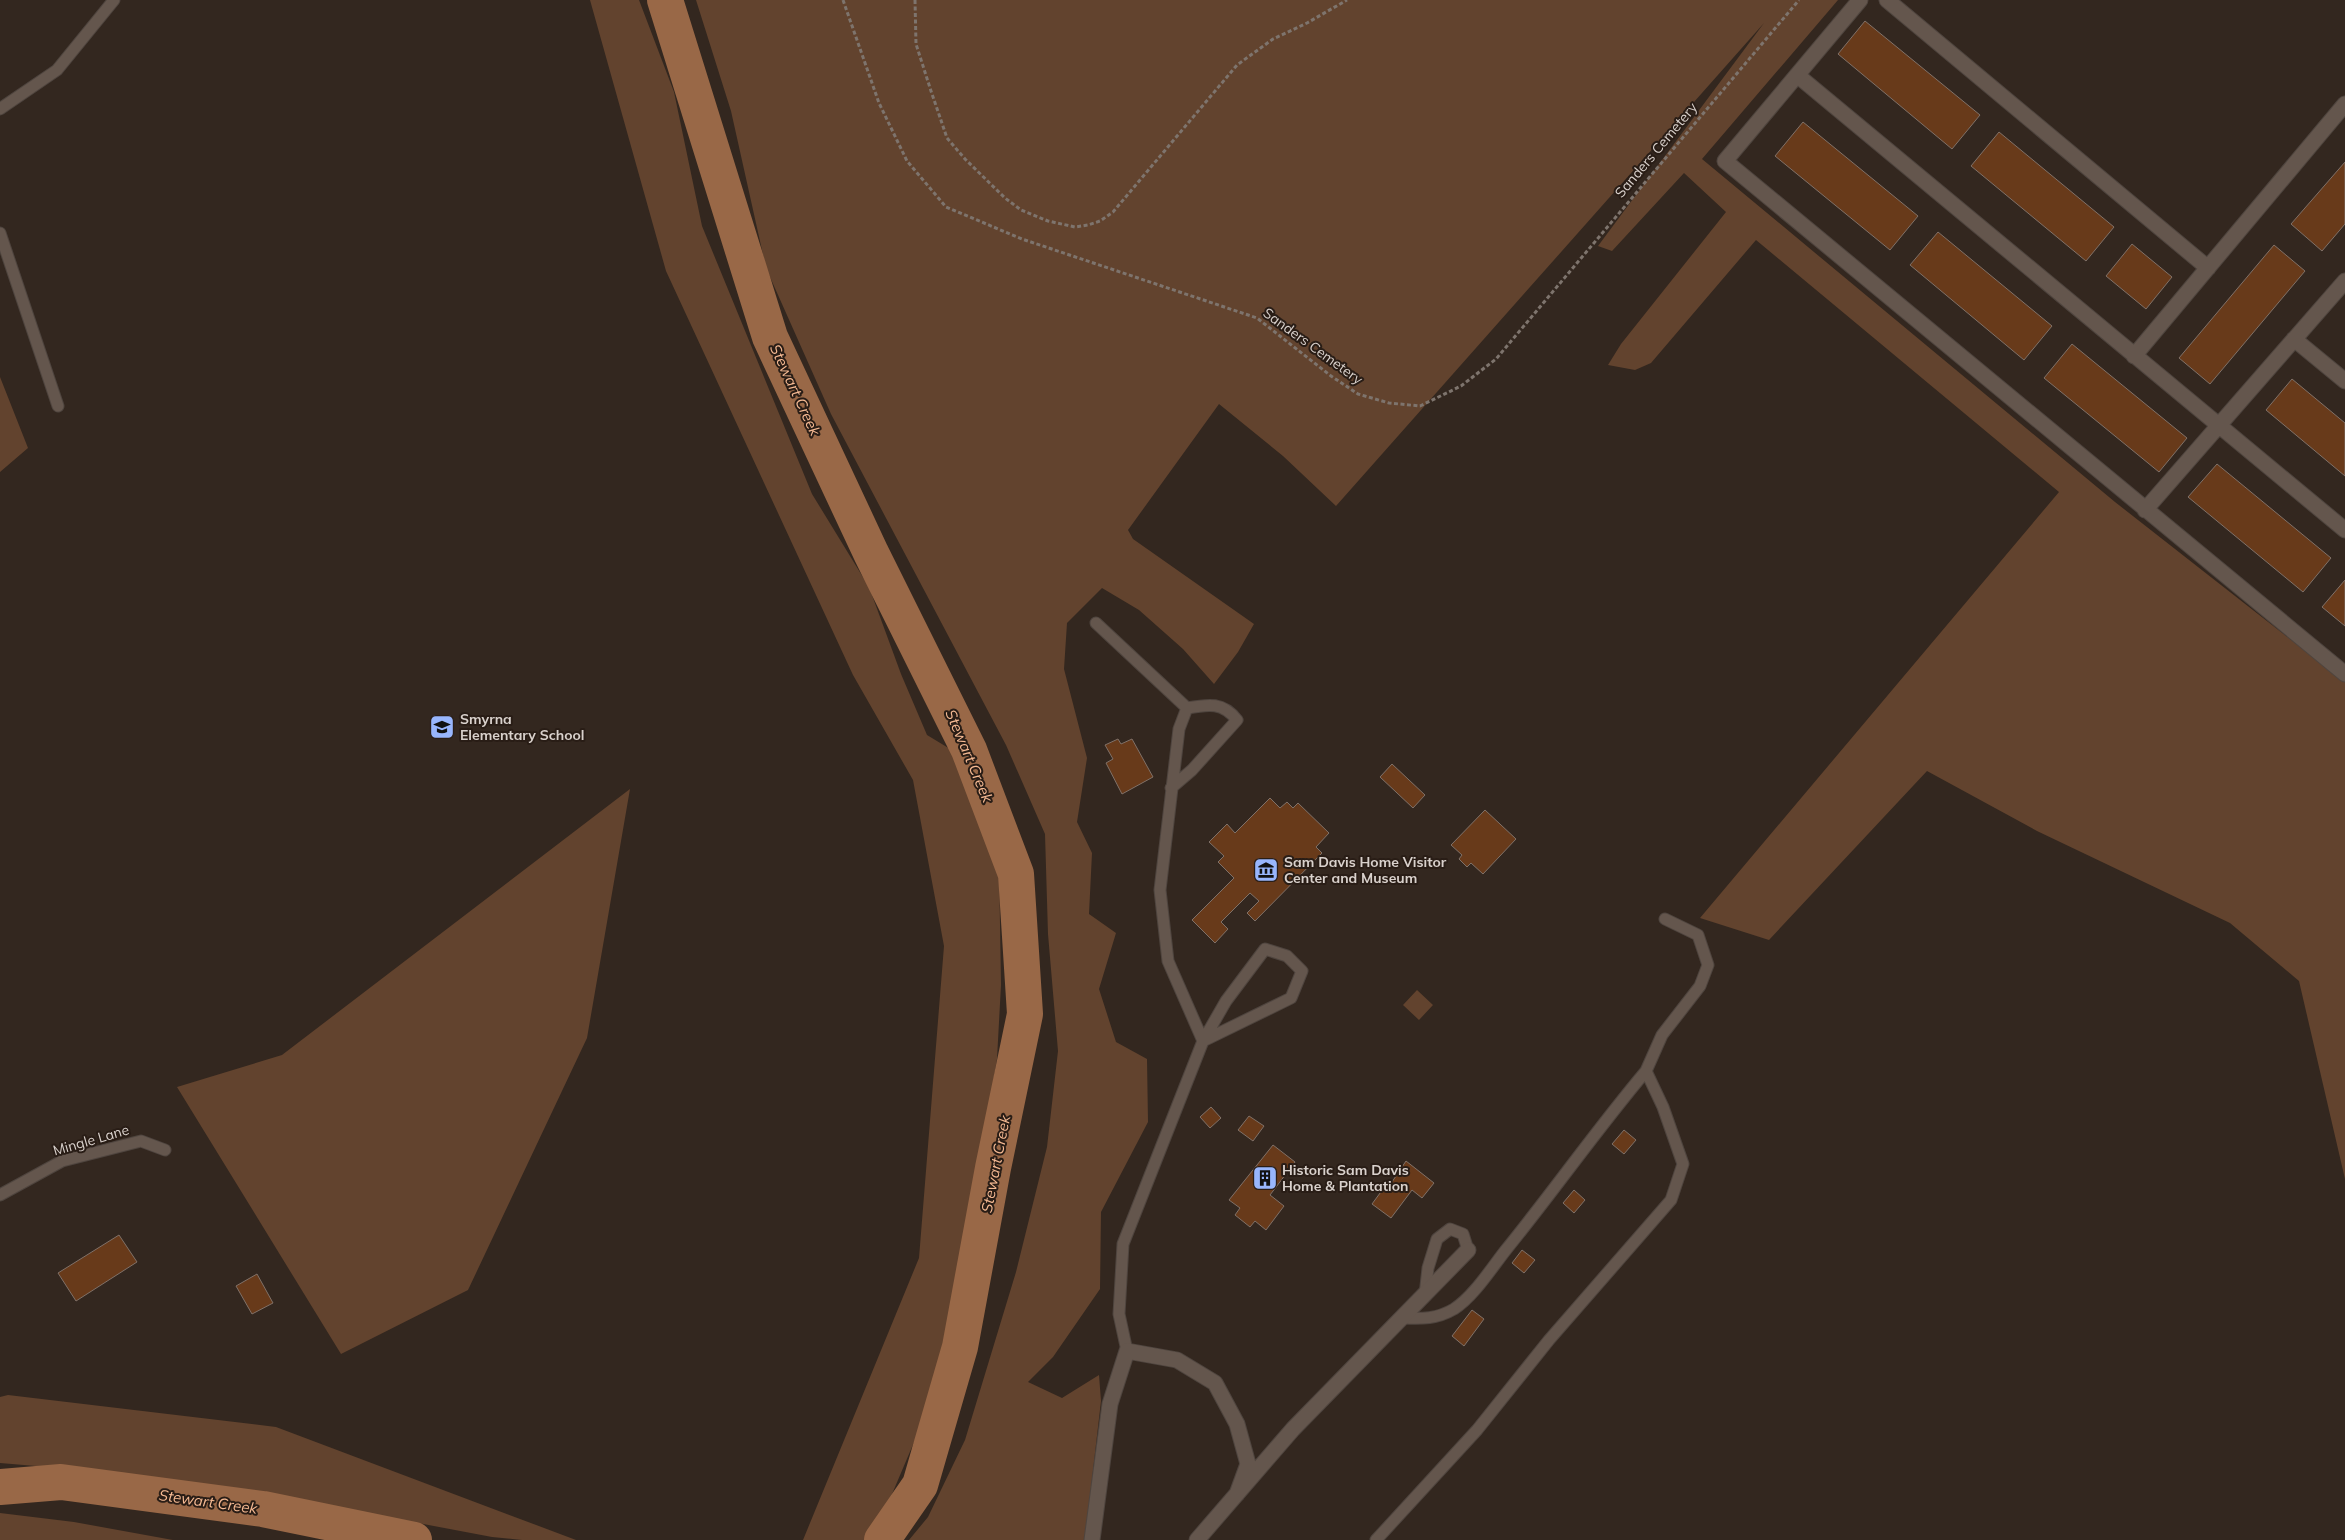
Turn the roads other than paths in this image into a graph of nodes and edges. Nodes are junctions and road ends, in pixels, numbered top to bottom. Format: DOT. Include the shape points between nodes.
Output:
graph roads {
  1 [pos="114,0"];
  2 [pos="1860,0"];
  3 [pos="1887,0"];
  4 [pos="1797,75"];
  5 [pos="2345,104"];
  6 [pos="0,109"];
  7 [pos="0,233"];
  8 [pos="2208,268"];
  9 [pos="2345,281"];
  10 [pos="2294,339"];
  11 [pos="2134,356"];
  12 [pos="2345,381"];
  13 [pos="58,406"];
  14 [pos="2220,424"];
  15 [pos="2145,510"];
  16 [pos="2345,530"];
  17 [pos="1096,623"];
  18 [pos="2345,674"];
  19 [pos="1187,708"];
  20 [pos="1172,788"];
  21 [pos="1665,919"];
  22 [pos="1203,1041"];
  23 [pos="1646,1071"];
  24 [pos="165,1150"];
  25 [pos="0,1194"];
  26 [pos="1468,1250"];
  27 [pos="1425,1295"];
  28 [pos="1403,1318"];
  29 [pos="1127,1351"];
  30 [pos="1237,1494"];
  31 [pos="1092,1540"];
  32 [pos="1197,1540"];
  33 [pos="1376,1540"];
  1 -- 6 [label="lane" via="57,70"];
  2 -- 4 [label="street"];
  3 -- 8 [label="street"];
  4 -- 11 [label="street"];
  4 -- 15 [label="street" via="1725,161"];
  5 -- 8 [label="street"];
  7 -- 13 [label="lane"];
  8 -- 11 [label="street"];
  9 -- 10 [label="street"];
  10 -- 12 [label="street"];
  10 -- 14 [label="street"];
  11 -- 14 [label="street"];
  14 -- 15 [label="street"];
  14 -- 16 [label="street"];
  15 -- 18 [label="street"];
  17 -- 19 [label="lane"];
  19 -- 20 [label="lane" via="1179,729"];
  19 -- 20 [label="lane" via="1207,704 1228,709 1237,720"];
  20 -- 22 [label="lane" via="1160,890 1168,961"];
  21 -- 23 [label="lane" via="1698,935 1708,965 1700,986 1662,1034"];
  22 -- 22 [label="lane" via="1291,998 1302,971 1287,956 1265,949 1226,1001"];
  22 -- 29 [label="lane" via="1123,1244 1119,1314"];
  23 -- 28 [label="lane" via="1606,1118 1530,1220 1455,1308 1429,1320"];
  23 -- 33 [label="lane" via="1683,1164 1671,1200 1549,1340 1477,1430"];
  24 -- 25 [label="lane, Mingle Lane" via="140,1141 62,1161"];
  26 -- 27 [label="street"];
  26 -- 27 [label="lane" via="1463,1234 1450,1229 1437,1239 1428,1268"];
  27 -- 28 [label="street"];
  28 -- 30 [label="street" via="1294,1429"];
  29 -- 30 [label="street" via="1177,1360 1215,1383 1237,1424 1248,1464"];
  29 -- 31 [label="street" via="1110,1404"];
  30 -- 32 [label="street"];
}
